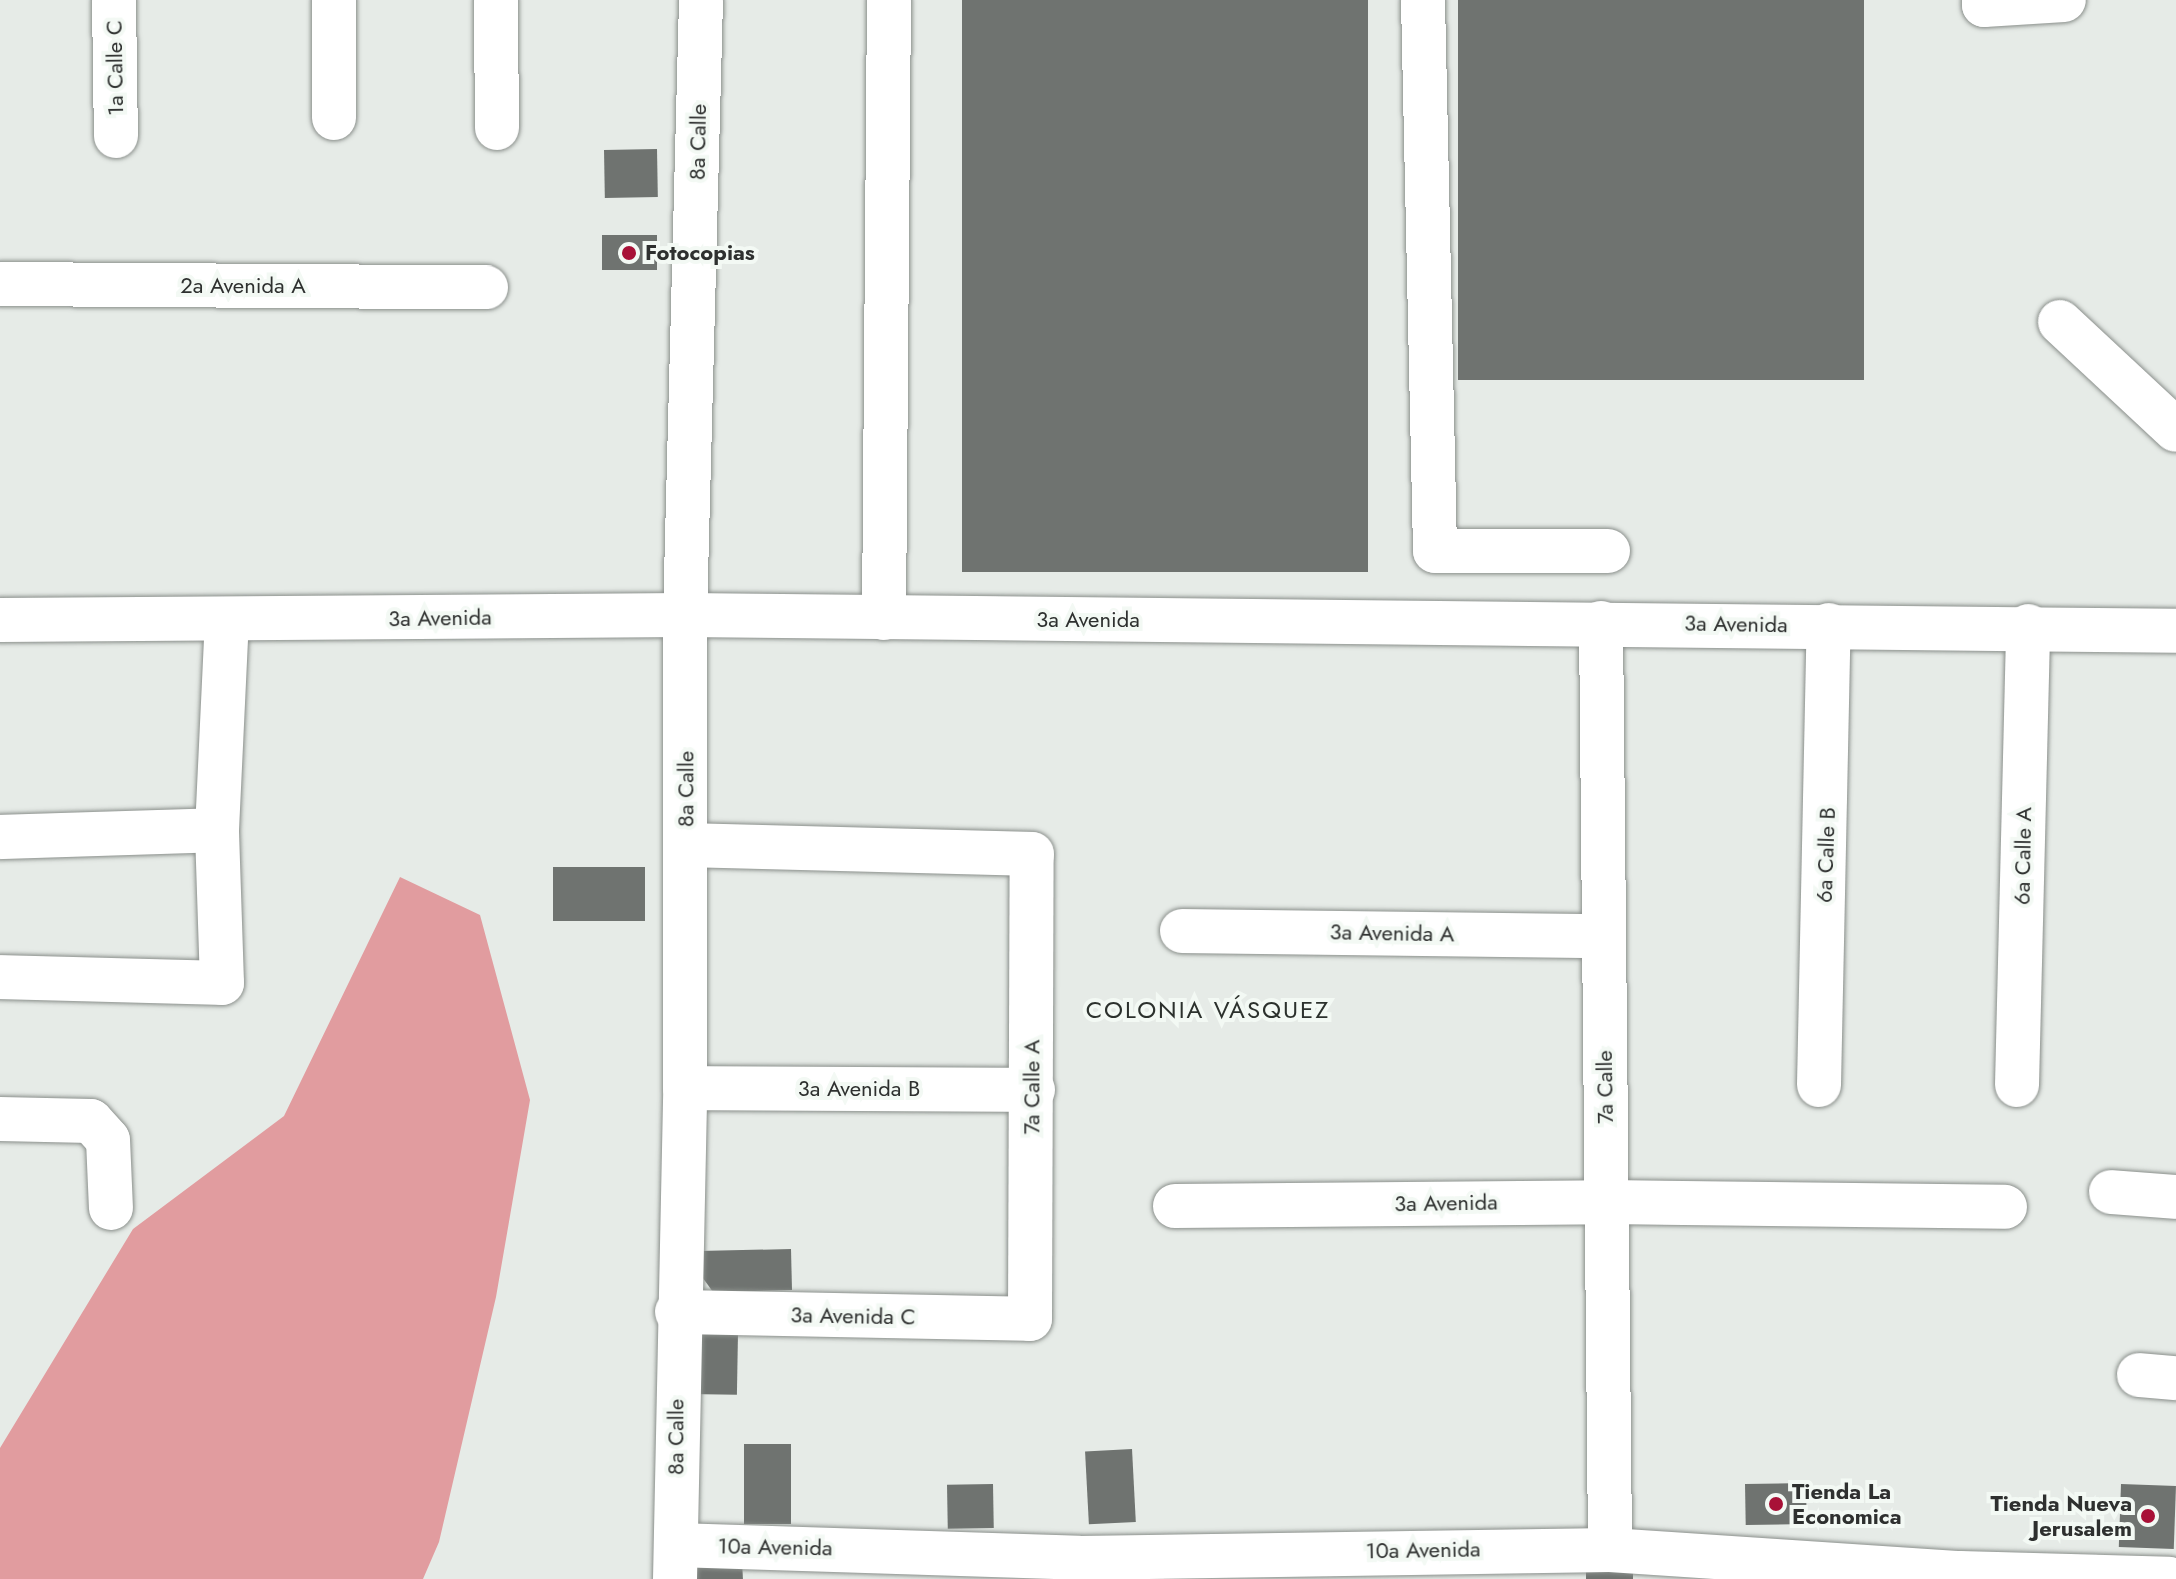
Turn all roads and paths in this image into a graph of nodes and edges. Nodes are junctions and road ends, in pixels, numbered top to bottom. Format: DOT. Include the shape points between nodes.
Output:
graph roads {
  1 [pos="114,0"];
  2 [pos="334,0"];
  3 [pos="496,0"];
  4 [pos="701,0"];
  5 [pos="889,0"];
  6 [pos="1423,0"];
  7 [pos="2064,0"];
  8 [pos="1984,2"];
  9 [pos="334,118"];
  10 [pos="497,128"];
  11 [pos="116,136"];
  12 [pos="0,284"];
  13 [pos="486,287"];
  14 [pos="2060,322"];
  15 [pos="2176,430"];
  16 [pos="1608,551"];
  17 [pos="685,615"];
  18 [pos="884,618"];
  19 [pos="0,620"];
  20 [pos="227,620"];
  21 [pos="1601,623"];
  22 [pos="1829,625"];
  23 [pos="2028,626"];
  24 [pos="2176,631"];
  25 [pos="217,830"];
  26 [pos="0,837"];
  27 [pos="687,845"];
  28 [pos="1182,931"];
  29 [pos="1602,936"];
  30 [pos="0,977"];
  31 [pos="1819,1085"];
  32 [pos="2017,1085"];
  33 [pos="685,1088"];
  34 [pos="1033,1090"];
  35 [pos="0,1119"];
  36 [pos="2111,1192"];
  37 [pos="2176,1197"];
  38 [pos="1607,1202"];
  39 [pos="1175,1206"];
  40 [pos="2005,1207"];
  41 [pos="111,1208"];
  42 [pos="677,1312"];
  43 [pos="1030,1319"];
  44 [pos="1610,1550"];
  45 [pos="675,1562"];
  46 [pos="788,1563"];
  47 [pos="1428,1564"];
  48 [pos="964,1566"];
  49 [pos="1710,1567"];
  50 [pos="1079,1568"];
  51 [pos="1960,1576"];
  52 [pos="2117,1577"];
  53 [pos="2169,1579"];
  1 -- 11 [label="street, 1a Calle C"];
  2 -- 9 [label="street"];
  3 -- 10 [label="street"];
  4 -- 17 [label="street, 8a Calle"];
  5 -- 18 [label="street"];
  6 -- 16 [label="street" via="1435,551"];
  7 -- 8 [label="street"];
  12 -- 13 [label="street, 2a Avenida A"];
  14 -- 15 [label="street"];
  17 -- 18 [label="street, 3a Avenida"];
  17 -- 20 [label="street, 3a Avenida"];
  17 -- 27 [label="street, 8a Calle"];
  18 -- 21 [label="street, 3a Avenida"];
  19 -- 20 [label="street, 3a Avenida"];
  20 -- 25 [label="street"];
  21 -- 22 [label="street, 3a Avenida"];
  21 -- 29 [label="street, 7a Calle"];
  22 -- 23 [label="street, 3a Avenida"];
  22 -- 31 [label="street, 6a Calle B"];
  23 -- 24 [label="street, 3a Avenida"];
  23 -- 32 [label="street, 6a Calle A"];
  25 -- 26 [label="street"];
  25 -- 30 [label="street" via="222,983"];
  27 -- 33 [label="street, 8a Calle"];
  27 -- 34 [label="street, 7a Calle A" via="1032,854"];
  28 -- 29 [label="street, 3a Avenida A"];
  29 -- 38 [label="street, 7a Calle"];
  33 -- 34 [label="street, 3a Avenida B"];
  33 -- 42 [label="street, 8a Calle"];
  34 -- 43 [label="street, 7a Calle A"];
  35 -- 41 [label="street" via="91,1121 108,1140"];
  36 -- 37 [label="street"];
  38 -- 39 [label="street, 3a Avenida"];
  38 -- 40 [label="street, 3a Avenida"];
  38 -- 44 [label="street, 7a Calle"];
  42 -- 43 [label="street, 3a Avenida C"];
  42 -- 45 [label="street, 8a Calle"];
  44 -- 47 [label="street, 10a Avenida"];
  44 -- 49 [label="street, 10a Avenida"];
  45 -- 46 [label="street, 10a Avenida"];
  46 -- 48 [label="street, 10a Avenida"];
  47 -- 50 [label="street, 10a Avenida"];
  48 -- 50 [label="street, 10a Avenida"];
  49 -- 51 [label="street, 10a Avenida"];
  51 -- 52 [label="street, 10a Avenida"];
  52 -- 53 [label="street, 10a Avenida"];
}
